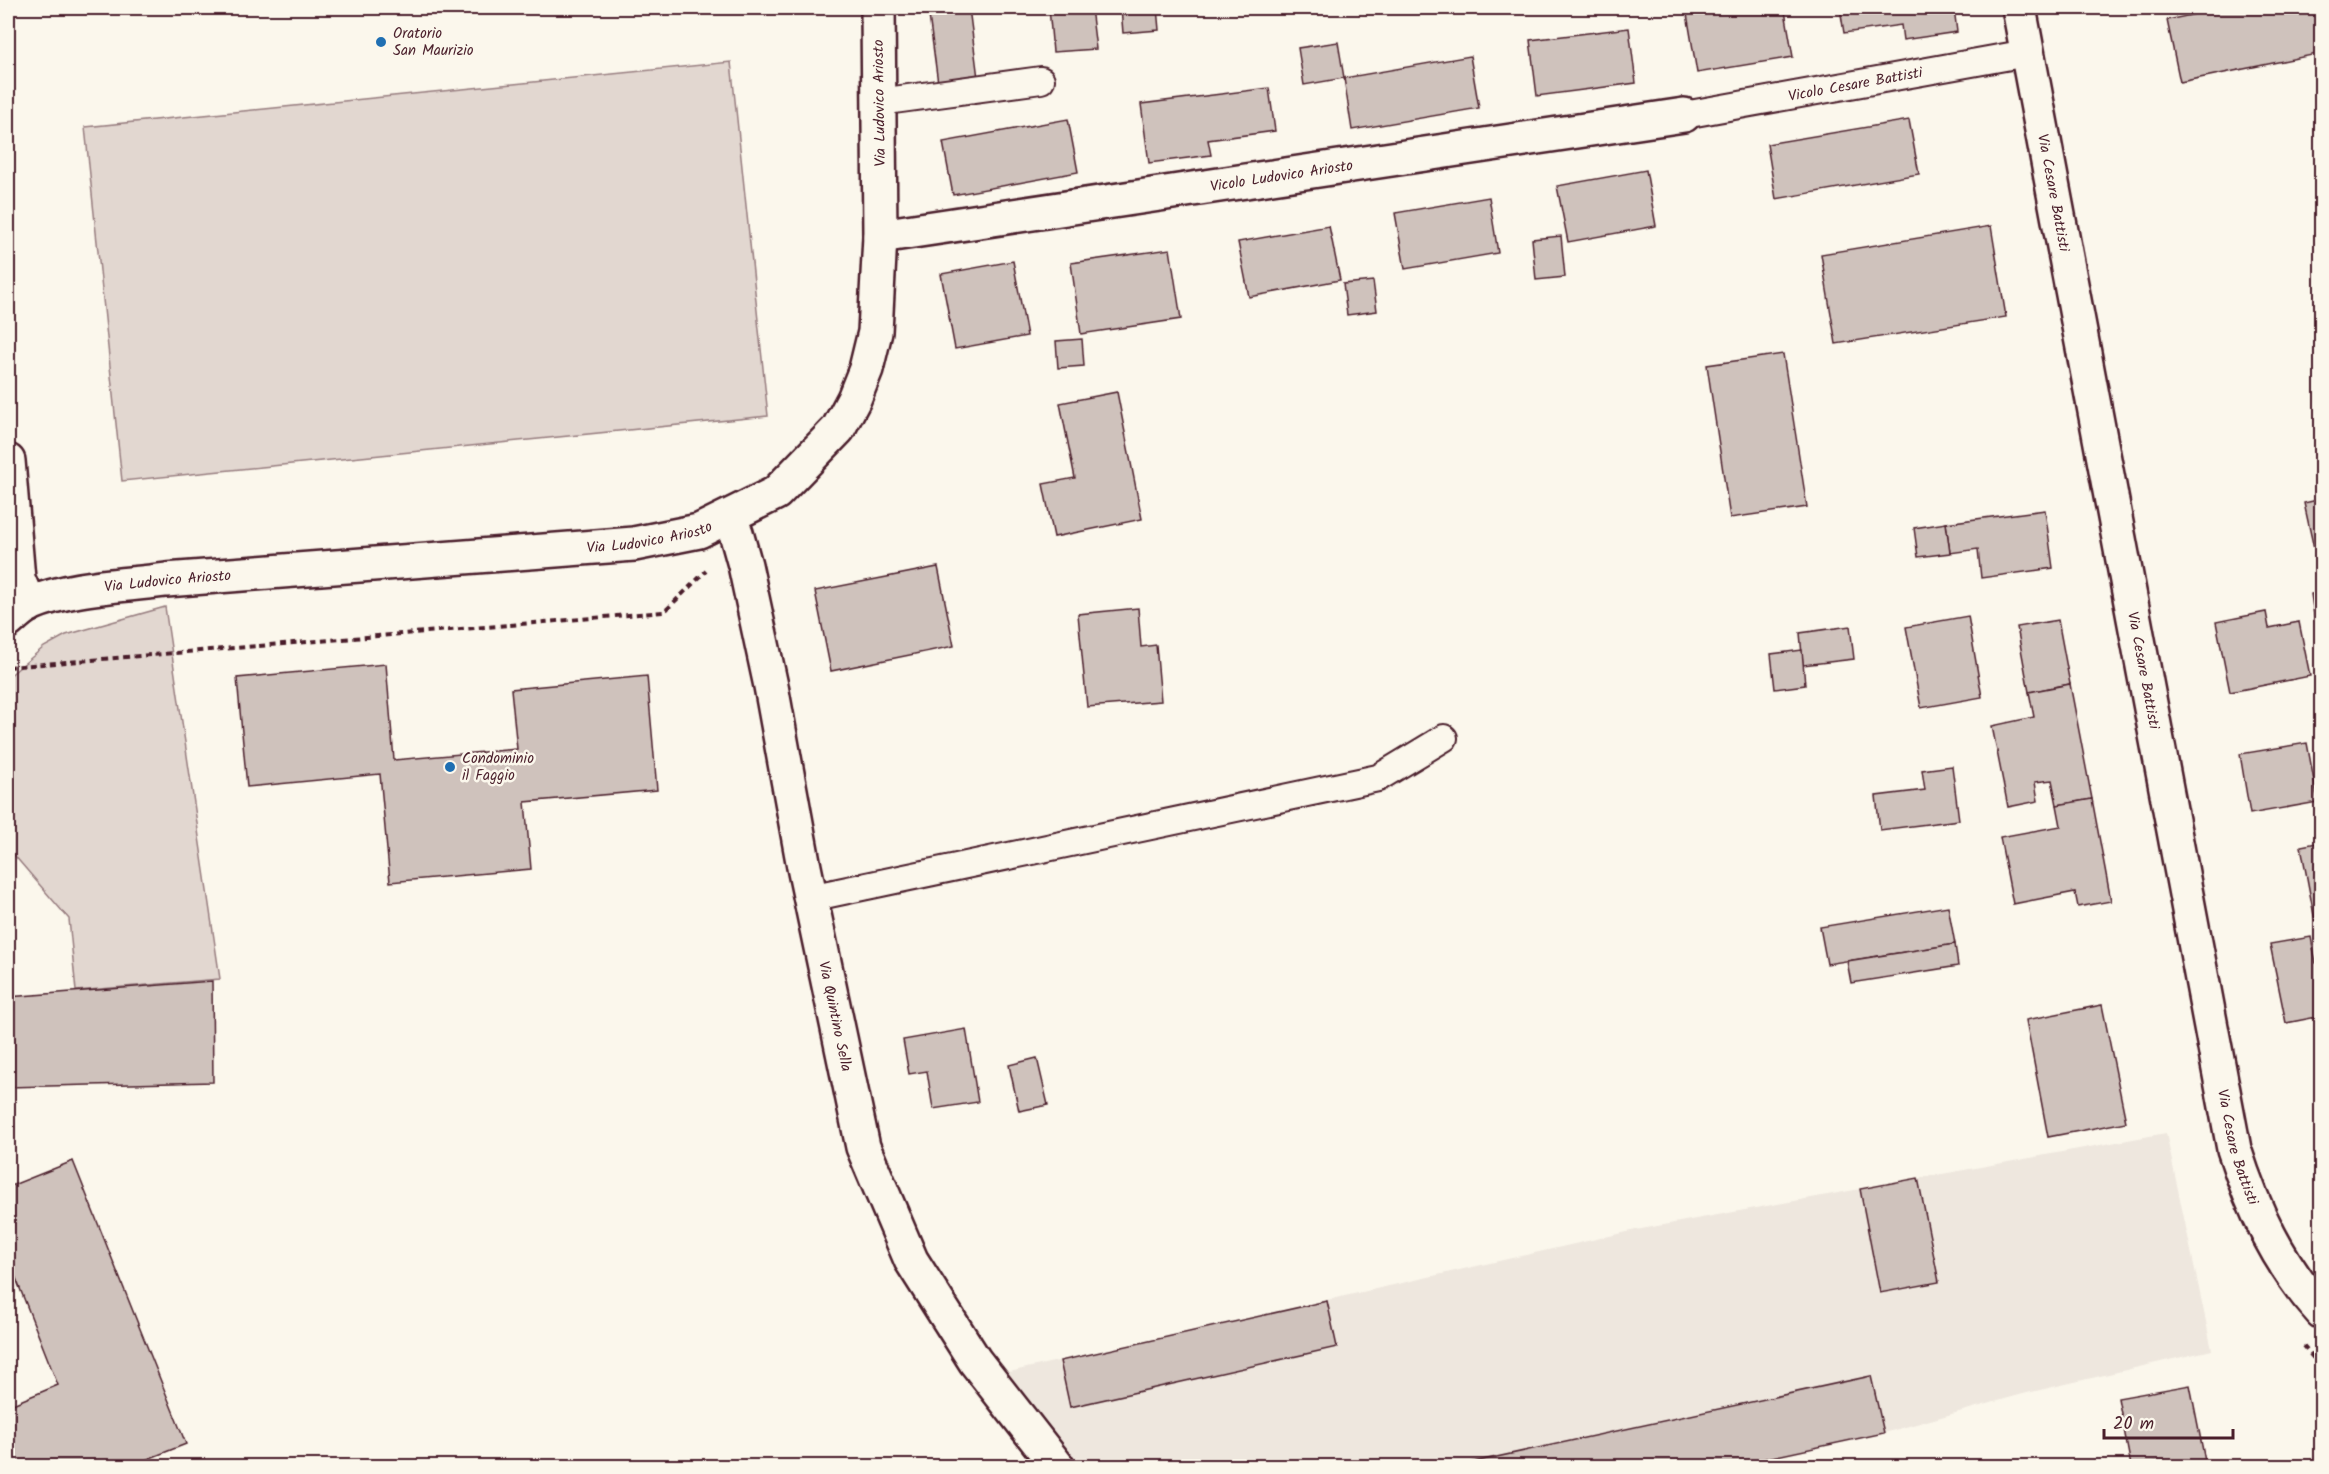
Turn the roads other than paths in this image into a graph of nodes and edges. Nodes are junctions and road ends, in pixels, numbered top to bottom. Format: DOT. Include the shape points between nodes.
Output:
graph roads {
  1 [pos="878,8"];
  2 [pos="2019,8"];
  3 [pos="2027,53"];
  4 [pos="1041,80"];
  5 [pos="879,102"];
  6 [pos="1684,114"];
  7 [pos="880,236"];
  8 [pos="8,461"];
  9 [pos="729,518"];
  10 [pos="18,613"];
  11 [pos="1444,738"];
  12 [pos="810,898"];
  13 [pos="2322,1312"];
  14 [pos="1057,1467"];
  1 -- 5 [label="street, Via Ludovico Ariosto"];
  2 -- 3 [label="street, Via Cesare Battisti"];
  3 -- 6 [label="lane, Vicolo Cesare Battisti"];
  3 -- 13 [label="street, Via Cesare Battisti" via="2234,1149 2260,1220 2282,1260"];
  4 -- 5 [label="lane"];
  5 -- 7 [label="street, Via Ludovico Ariosto"];
  6 -- 7 [label="street, Vicolo Ludovico Ariosto"];
  7 -- 9 [label="street, Via Ludovico Ariosto" via="875,332 866,369 843,419 818,453 776,493"];
  8 -- 10 [label="street"];
  9 -- 10 [label="street, Via Ludovico Ariosto" via="699,531 634,544 166,580 56,595"];
  9 -- 12 [label="street, Via Quintino Sella" via="741,549 771,686"];
  11 -- 12 [label="lane" via="1378,778"];
  12 -- 14 [label="street, Via Quintino Sella" via="862,1147 882,1195 911,1260 975,1361"];
}
